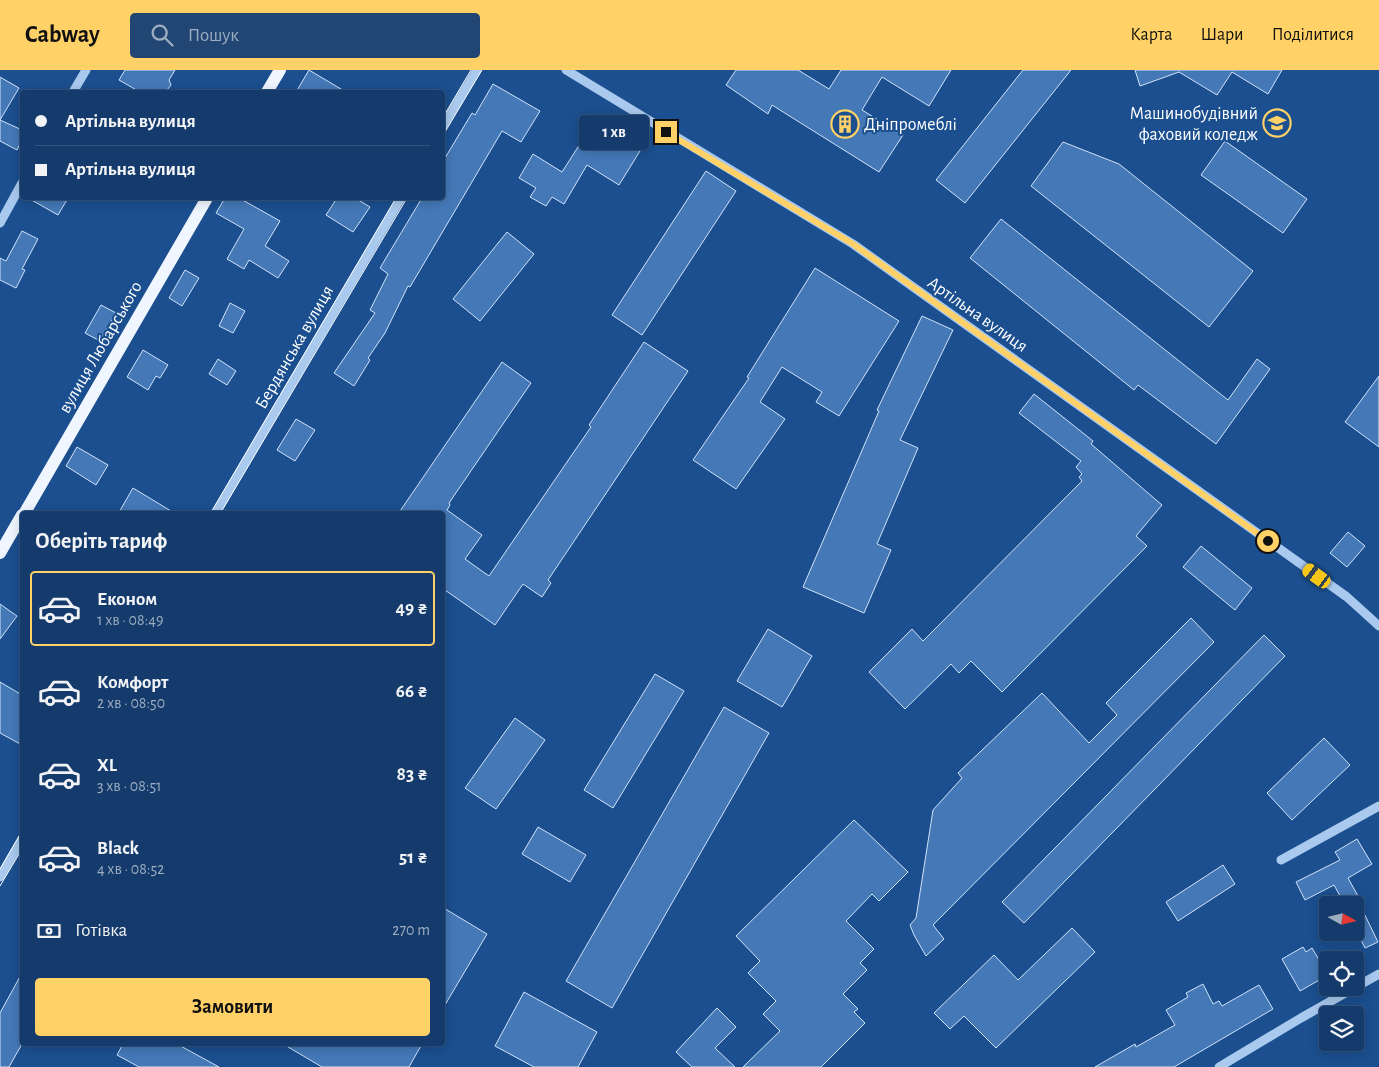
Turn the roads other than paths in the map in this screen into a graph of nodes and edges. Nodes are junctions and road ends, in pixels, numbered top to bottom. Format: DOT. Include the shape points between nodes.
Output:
graph roads {
  1 [pos="86,70"];
  2 [pos="280,70"];
  3 [pos="476,70"];
  4 [pos="566,70"];
  5 [pos="75,90"];
  6 [pos="269,90"];
  7 [pos="445,123"];
  8 [pos="20,187"];
  9 [pos="206,200"];
  10 [pos="401,200"];
  11 [pos="0,223"];
  12 [pos="25,511"];
  13 [pos="217,511"];
  14 [pos="20,520"];
  15 [pos="0,553"];
  16 [pos="1379,626"];
  17 [pos="1379,806"];
  18 [pos="20,842"];
  19 [pos="1281,860"];
  20 [pos="0,877"];
  21 [pos="1379,974"];
  22 [pos="1219,1067"];
  1 -- 5 [label="street"];
  2 -- 6 [label="main road"];
  3 -- 7 [label="street"];
  4 -- 16 [label="street, Артільна вулиця" via="853,244 1340,592"];
  8 -- 11 [label="street"];
  9 -- 12 [label="main road, вулиця Любарського"];
  10 -- 13 [label="street, Бердянська вулиця"];
  14 -- 15 [label="main road, вулиця Любарського"];
  17 -- 19 [label="street"];
  18 -- 20 [label="street"];
  21 -- 22 [label="street"];
}
